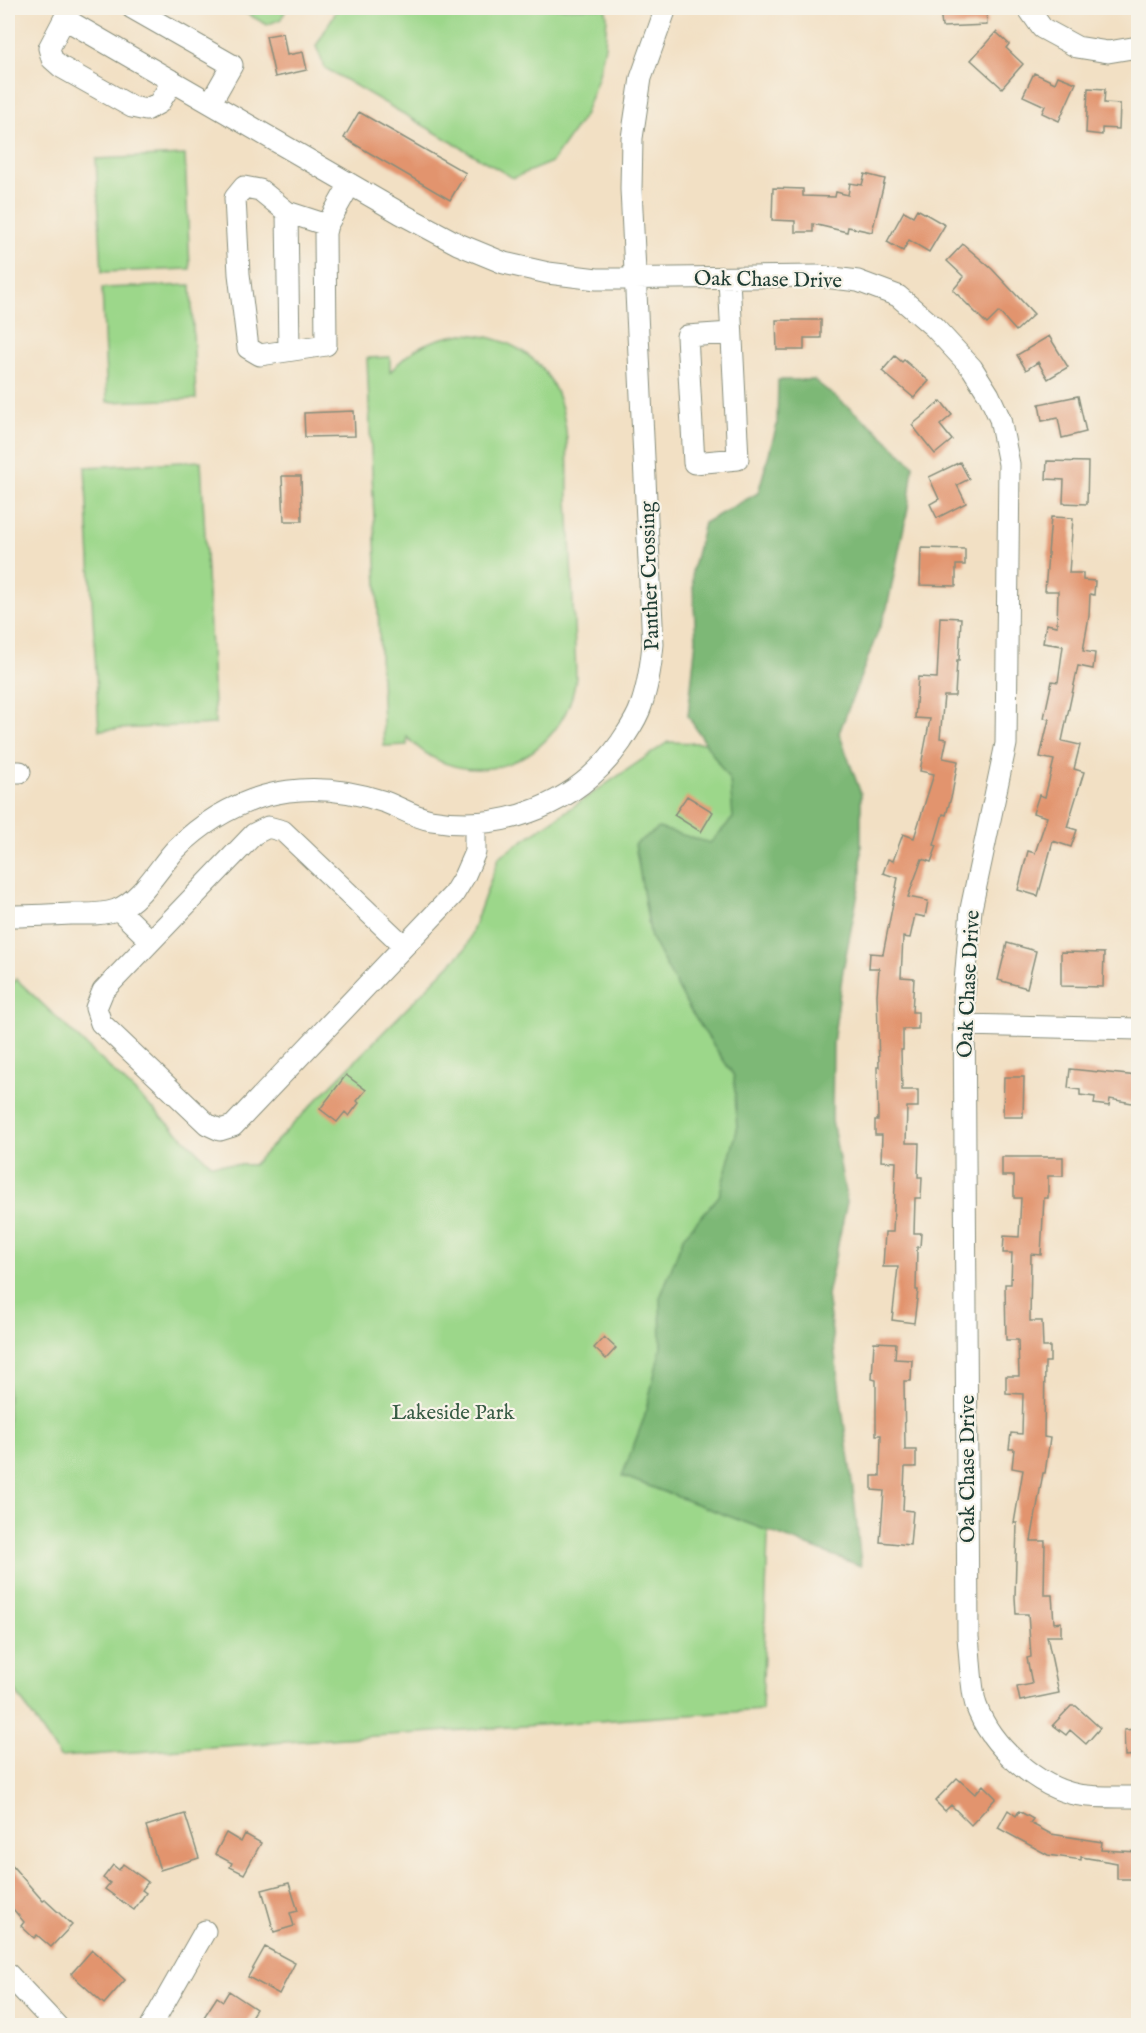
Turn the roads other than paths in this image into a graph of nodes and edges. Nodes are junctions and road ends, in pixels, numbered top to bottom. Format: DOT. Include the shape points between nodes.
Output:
graph roads {
  1 [pos="132,8"];
  2 [pos="666,8"];
  3 [pos="1028,8"];
  4 [pos="68,13"];
  5 [pos="1138,47"];
  6 [pos="173,81"];
  7 [pos="211,102"];
  8 [pos="350,184"];
  9 [pos="287,212"];
  10 [pos="327,225"];
  11 [pos="636,279"];
  12 [pos="729,279"];
  13 [pos="731,333"];
  14 [pos="289,350"];
  15 [pos="475,823"];
  16 [pos="118,909"];
  17 [pos="8,916"];
  18 [pos="151,941"];
  19 [pos="404,946"];
  20 [pos="964,1025"];
  21 [pos="1138,1029"];
  22 [pos="1138,1797"];
  23 [pos="205,1931"];
  24 [pos="8,1974"];
  25 [pos="57,2025"];
  26 [pos="152,2025"];
  1 -- 7 [label="street" via="232,65"];
  2 -- 11 [label="street, Panther Crossing" via="641,78 632,138"];
  3 -- 5 [label="street" via="1042,28 1077,47 1108,52"];
  4 -- 6 [label="street, Oak Chase Drive"];
  4 -- 6 [label="street" via="49,48 52,59 71,73 132,108 146,110 159,103"];
  6 -- 7 [label="street, Oak Chase Drive"];
  7 -- 8 [label="street, Oak Chase Drive"];
  8 -- 10 [label="street"];
  8 -- 11 [label="street, Oak Chase Drive" via="458,244 504,263 597,279"];
  9 -- 10 [label="street"];
  9 -- 14 [label="street"];
  9 -- 14 [label="street" via="260,190 244,187 235,198 238,274 248,348 260,355"];
  10 -- 14 [label="street" via="326,345"];
  11 -- 12 [label="street, Oak Chase Drive"];
  11 -- 15 [label="street, Panther Crossing" via="653,644 641,708 609,759 569,794 523,815"];
  12 -- 13 [label="street"];
  12 -- 20 [label="street, Oak Chase Drive" via="817,276 858,281 898,296 934,327 972,369 1000,419 1009,464 1006,744 971,909"];
  13 -- 13 [label="street" via="687,336 694,463 738,459"];
  15 -- 16 [label="street, Panther Crossing" via="430,820 387,803 329,789 297,789 267,795 235,805 196,831 144,888"];
  15 -- 19 [label="street" via="475,852 464,877 453,895"];
  16 -- 17 [label="street"];
  16 -- 18 [label="street"];
  18 -- 19 [label="street" via="254,834 268,827 283,831"];
  18 -- 19 [label="street" via="103,991 96,1008 101,1023 207,1124 220,1130 233,1126"];
  20 -- 21 [label="street"];
  20 -- 22 [label="street, Oak Chase Drive" via="968,1637 976,1705 1012,1761 1046,1783 1077,1794"];
  23 -- 26 [label="street"];
  24 -- 25 [label="street"];
}
